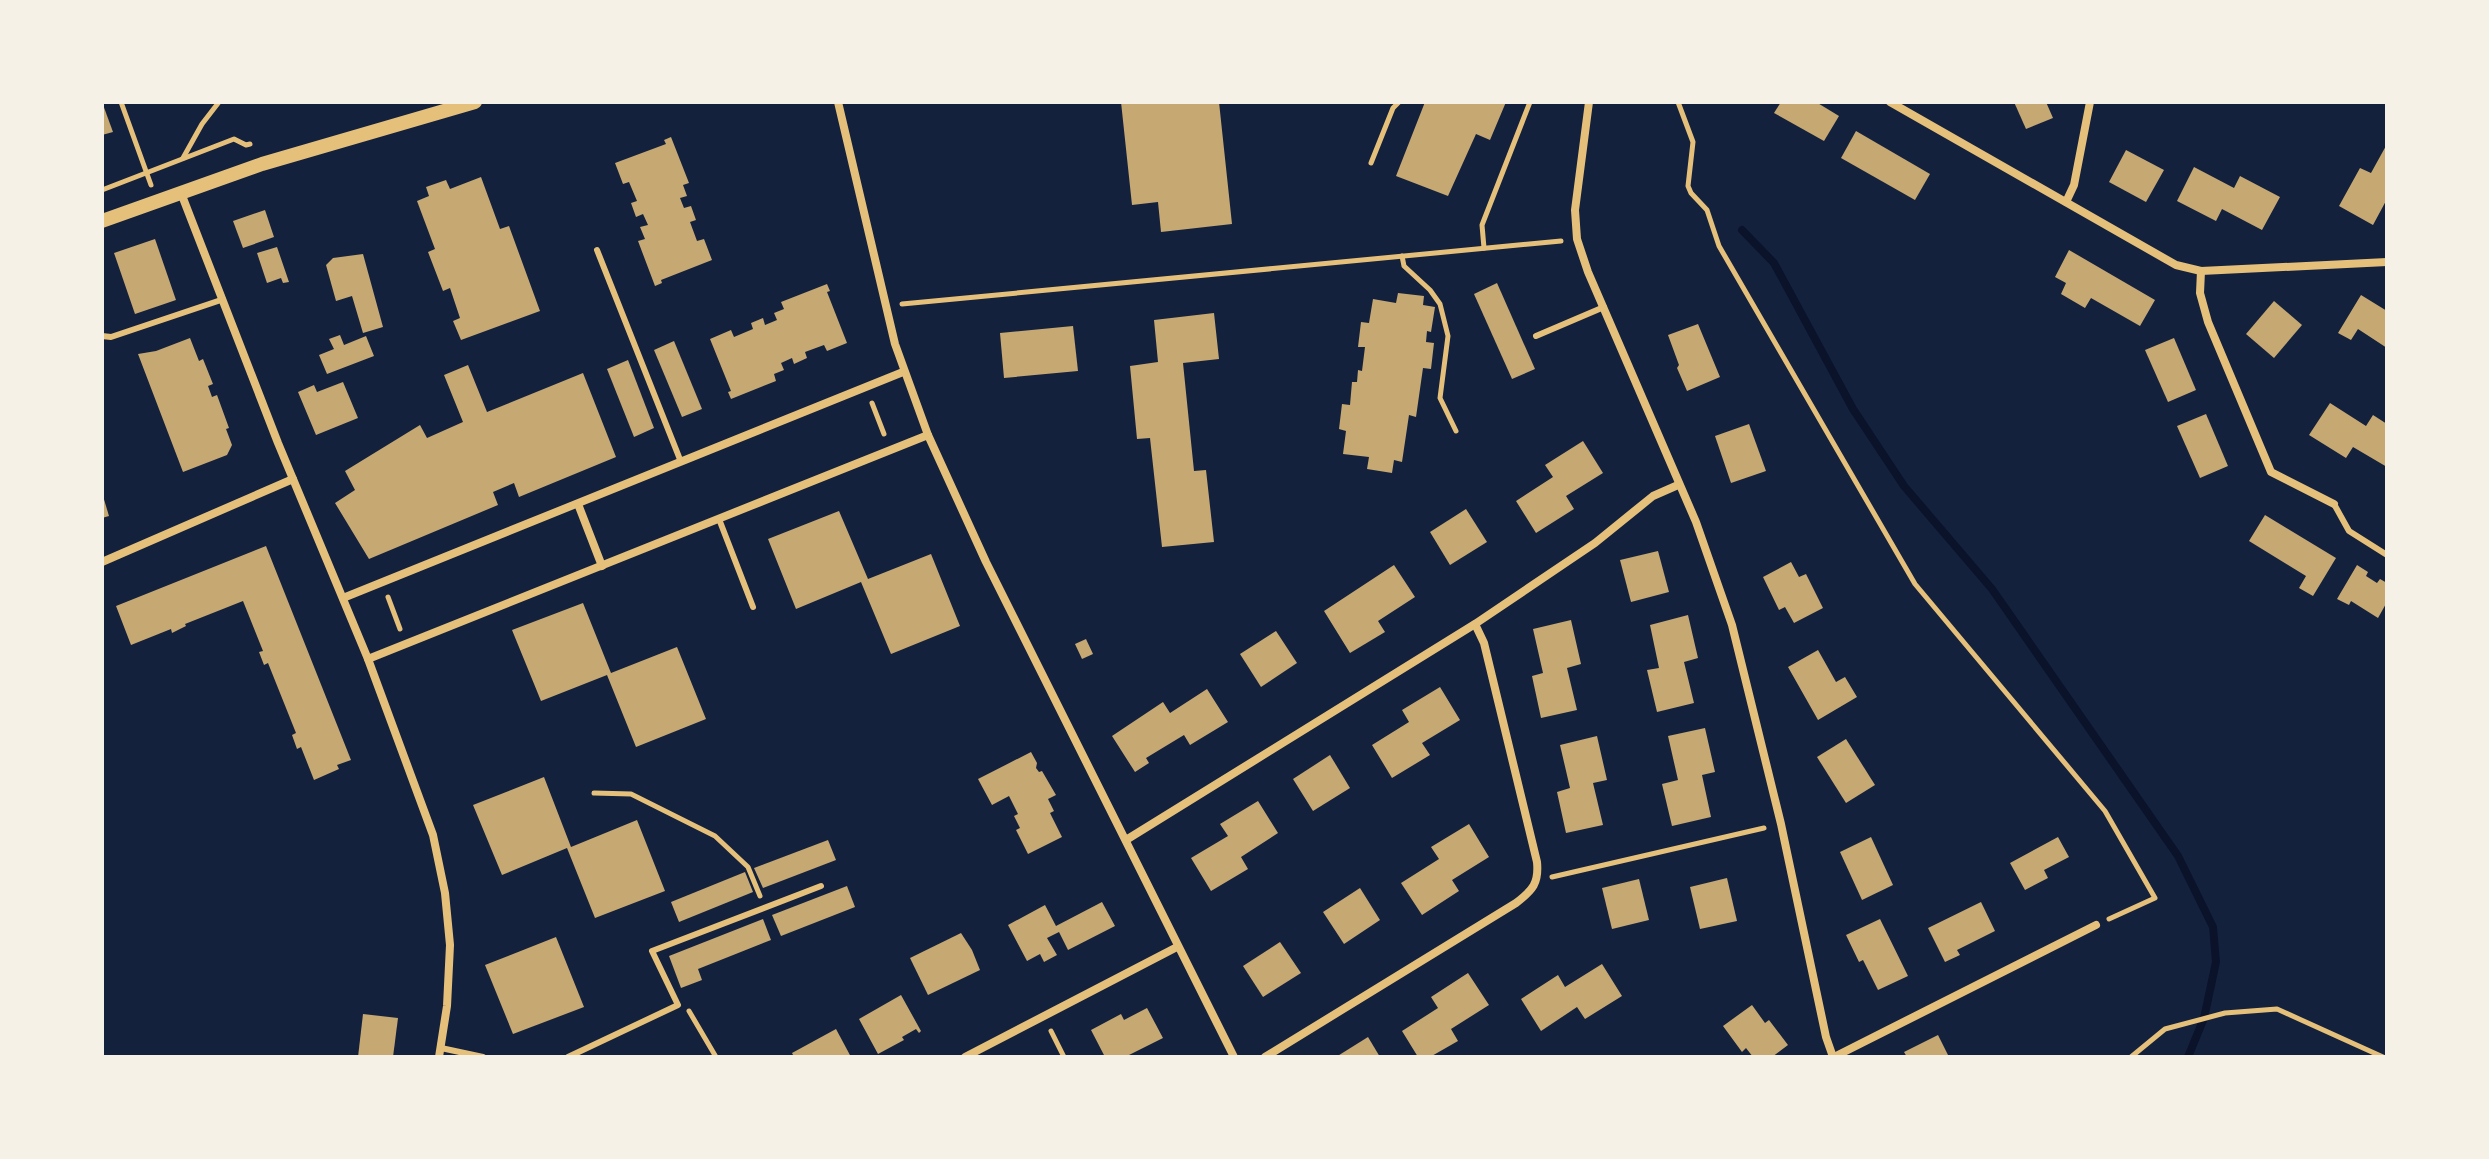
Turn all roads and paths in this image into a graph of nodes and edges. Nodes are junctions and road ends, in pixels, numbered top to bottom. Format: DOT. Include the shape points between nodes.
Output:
graph roads {
  1 [pos="121,102"];
  2 [pos="219,102"];
  3 [pos="475,102"];
  4 [pos="838,102"];
  5 [pos="1399,102"];
  6 [pos="1530,102"];
  7 [pos="1589,102"];
  8 [pos="1678,102"];
  9 [pos="1890,102"];
  10 [pos="2090,102"];
  11 [pos="260,141"];
  12 [pos="182,159"];
  13 [pos="1371,163"];
  14 [pos="147,173"];
  15 [pos="102,190"];
  16 [pos="181,193"];
  17 [pos="157,201"];
  18 [pos="2066,202"];
  19 [pos="102,221"];
  20 [pos="1577,239"];
  21 [pos="1484,248"];
  22 [pos="597,250"];
  23 [pos="1402,256"];
  24 [pos="2387,262"];
  25 [pos="2201,271"];
  26 [pos="221,300"];
  27 [pos="885,306"];
  28 [pos="1604,307"];
  29 [pos="102,336"];
  30 [pos="1536,336"];
  31 [pos="903,372"];
  32 [pos="866,387"];
  33 [pos="1456,431"];
  34 [pos="928,435"];
  35 [pos="890,450"];
  36 [pos="681,462"];
  37 [pos="293,479"];
  38 [pos="1678,485"];
  39 [pos="578,504"];
  40 [pos="2334,504"];
  41 [pos="719,519"];
  42 [pos="2387,555"];
  43 [pos="102,562"];
  44 [pos="602,566"];
  45 [pos="382,582"];
  46 [pos="343,598"];
  47 [pos="753,607"];
  48 [pos="1475,624"];
  49 [pos="405,644"];
  50 [pos="368,659"];
  51 [pos="594,793"];
  52 [pos="1781,824"];
  53 [pos="1126,840"];
  54 [pos="1539,879"];
  55 [pos="821,886"];
  56 [pos="764,908"];
  57 [pos="2096,925"];
  58 [pos="1177,947"];
  59 [pos="678,1005"];
  60 [pos="1044,1016"];
  61 [pos="440,1052"];
  62 [pos="483,1057"];
  63 [pos="568,1057"];
  64 [pos="716,1057"];
  65 [pos="965,1057"];
  66 [pos="1064,1057"];
  67 [pos="1234,1057"];
  68 [pos="1265,1057"];
  69 [pos="1834,1057"];
  70 [pos="2131,1057"];
  71 [pos="2383,1057"];
  1 -- 14 [label="path"];
  2 -- 12 [label="path"];
  3 -- 16 [label="street"];
  4 -- 27 [label="street"];
  5 -- 13 [label="path"];
  6 -- 21 [label="path" via="1482,225"];
  7 -- 20 [label="street" via="1575,210"];
  8 -- 57 [label="path" via="1693,142 1691,193 1707,210 1719,246 1915,584 2105,811 2155,898"];
  9 -- 18 [label="street"];
  10 -- 18 [label="street"];
  11 -- 12 [label="path" via="246,145 234,139"];
  12 -- 14 [label="path"];
  14 -- 15 [label="path"];
  14 -- 17 [label="path"];
  16 -- 17 [label="street"];
  16 -- 26 [label="street"];
  17 -- 19 [label="street"];
  18 -- 25 [label="street" via="2176,265"];
  20 -- 21 [label="path"];
  20 -- 28 [label="street"];
  21 -- 23 [label="path"];
  22 -- 36 [label="lane"];
  23 -- 27 [label="path"];
  23 -- 33 [label="path" via="1404,266 1440,304 1448,336 1440,398"];
  24 -- 25 [label="street"];
  25 -- 40 [label="street" via="2208,322 2271,472"];
  26 -- 29 [label="lane"];
  26 -- 37 [label="street"];
  27 -- 31 [label="street"];
  28 -- 30 [label="lane"];
  28 -- 38 [label="street"];
  31 -- 32 [label="street"];
  31 -- 34 [label="street"];
  32 -- 35 [label="path"];
  32 -- 36 [label="street"];
  34 -- 35 [label="street"];
  34 -- 53 [label="street"];
  35 -- 41 [label="street"];
  36 -- 39 [label="street"];
  37 -- 43 [label="street"];
  37 -- 46 [label="street"];
  38 -- 48 [label="street" via="1653,496 1595,543"];
  38 -- 52 [label="street" via="1732,625"];
  39 -- 44 [label="street"];
  39 -- 45 [label="street"];
  40 -- 42 [label="lane" via="2349,531"];
  41 -- 44 [label="street"];
  41 -- 47 [label="lane"];
  44 -- 49 [label="street"];
  45 -- 46 [label="street"];
  45 -- 49 [label="path"];
  46 -- 50 [label="street"];
  48 -- 53 [label="street"];
  48 -- 54 [label="street" via="1484,643"];
  49 -- 50 [label="street"];
  50 -- 61 [label="street" via="426,813 445,893 450,945"];
  51 -- 56 [label="path" via="631,794 715,836 748,867"];
  52 -- 54 [label="path"];
  52 -- 69 [label="street"];
  53 -- 58 [label="street"];
  54 -- 68 [label="street" via="1516,903"];
  55 -- 56 [label="lane"];
  56 -- 59 [label="lane" via="652,951"];
  57 -- 69 [label="street"];
  58 -- 60 [label="street"];
  58 -- 67 [label="street"];
  59 -- 63 [label="lane"];
  59 -- 64 [label="path" via="689,1009"];
  60 -- 65 [label="street"];
  60 -- 66 [label="path"];
  61 -- 62 [label="lane"];
  70 -- 71 [label="path" via="2165,1029 2216,1015 2277,1009"];
}
